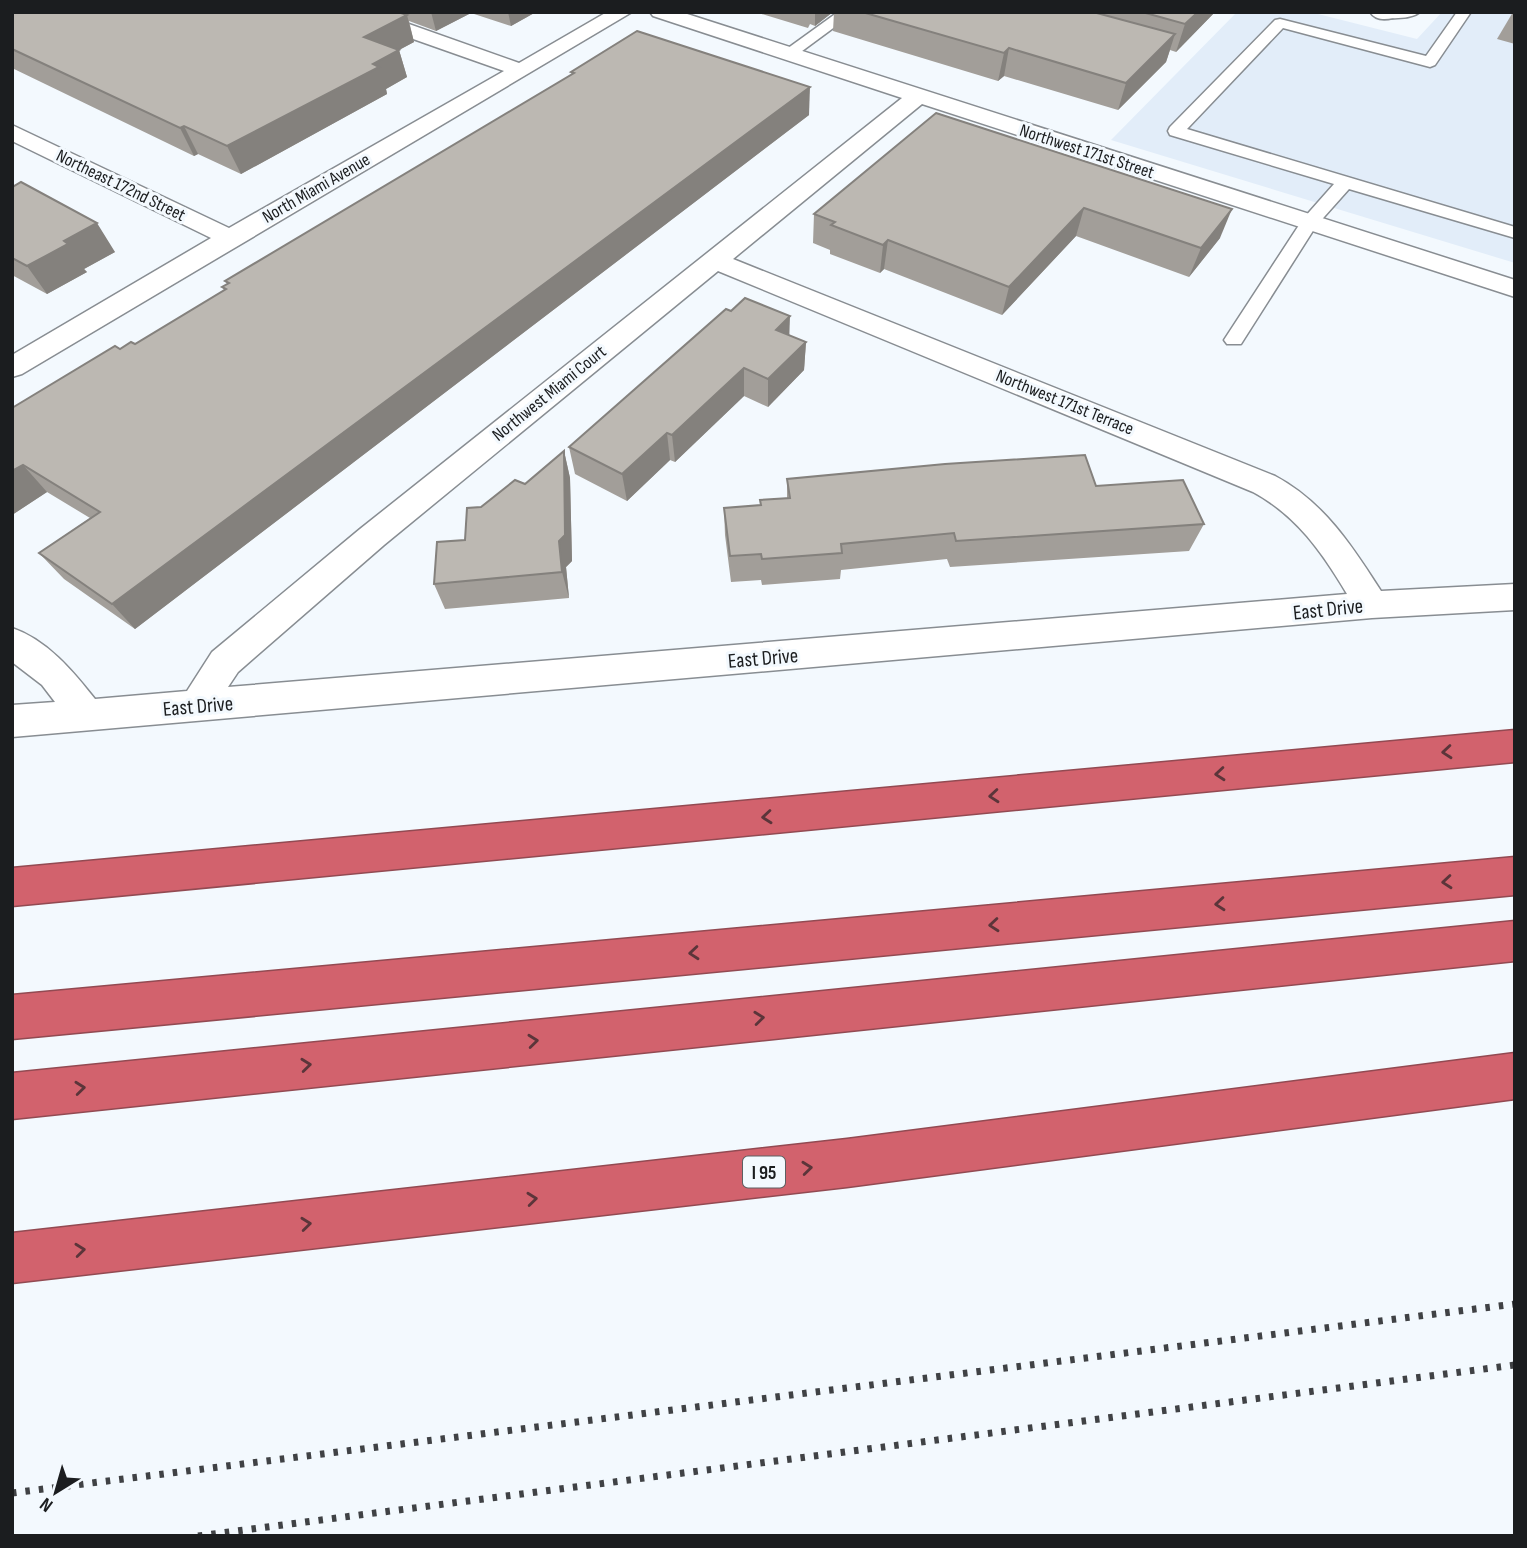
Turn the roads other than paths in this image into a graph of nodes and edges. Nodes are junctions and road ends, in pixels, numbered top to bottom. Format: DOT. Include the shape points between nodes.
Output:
graph roads {
  1 [pos="355,12"];
  2 [pos="622,12"];
  3 [pos="660,12"];
  4 [pos="848,12"];
  5 [pos="1413,12"];
  6 [pos="1464,12"];
  7 [pos="1383,13"];
  8 [pos="789,54"];
  9 [pos="520,70"];
  10 [pos="918,96"];
  11 [pos="12,132"];
  12 [pos="1344,183"];
  13 [pos="1309,223"];
  14 [pos="1515,233"];
  15 [pos="230,238"];
  16 [pos="713,261"];
  17 [pos="1515,289"];
  18 [pos="1234,340"];
  19 [pos="12,368"];
  20 [pos="1515,597"];
  21 [pos="1371,605"];
  22 [pos="12,642"];
  23 [pos="197,706"];
  24 [pos="86,715"];
  25 [pos="12,721"];
  26 [pos="1515,746"];
  27 [pos="1515,876"];
  28 [pos="12,887"];
  29 [pos="1515,942"];
  30 [pos="12,1017"];
  31 [pos="1515,1076"];
  32 [pos="12,1096"];
  33 [pos="12,1258"];
  1 -- 9 [label="street"];
  2 -- 9 [label="street, North Miami Avenue"];
  3 -- 8 [label="street, Northwest 171st Street"];
  4 -- 8 [label="lane"];
  5 -- 7 [label="lane"];
  6 -- 12 [label="lane" via="1430,62 1280,23 1176,131"];
  8 -- 10 [label="street, Northwest 171st Street"];
  9 -- 15 [label="street, North Miami Avenue"];
  10 -- 13 [label="street, Northwest 171st Street"];
  10 -- 16 [label="street, Northwest Miami Court"];
  11 -- 15 [label="street, Northeast 172nd Street"];
  12 -- 13 [label="lane"];
  12 -- 14 [label="lane"];
  13 -- 17 [label="street, Northwest 171st Street"];
  13 -- 18 [label="lane"];
  15 -- 19 [label="street, North Miami Avenue"];
  16 -- 21 [label="street, Northwest 171st Terrace" via="1282,493 1310,518"];
  16 -- 23 [label="street, Northwest Miami Court" via="225,662"];
  20 -- 21 [label="street, East Drive"];
  21 -- 23 [label="street, East Drive"];
  22 -- 24 [label="street" via="55,675"];
  23 -- 24 [label="street, East Drive"];
  24 -- 25 [label="street, East Drive"];
  26 -- 28 [label="highway, one-way"];
  27 -- 30 [label="highway, one-way"];
  32 -- 29 [label="highway, one-way"];
  33 -- 31 [label="highway, I 95, one-way" via="847,1163"];
}
